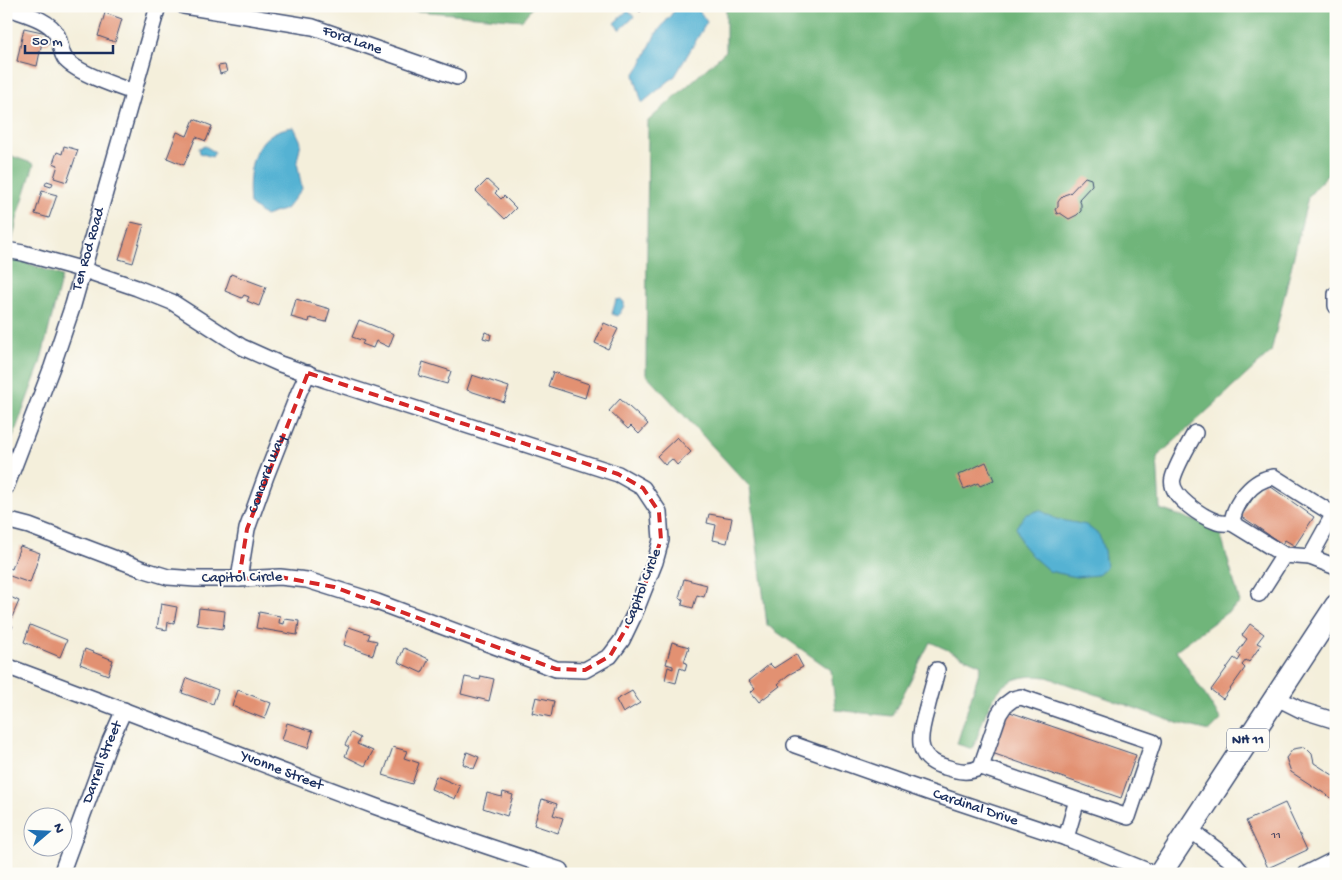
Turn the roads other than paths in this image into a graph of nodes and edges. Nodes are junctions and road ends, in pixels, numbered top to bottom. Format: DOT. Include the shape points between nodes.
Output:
graph roads {
  1 [pos="158,6"];
  2 [pos="184,6"];
  3 [pos="6,7"];
  4 [pos="457,77"];
  5 [pos="133,92"];
  6 [pos="6,250"];
  7 [pos="84,270"];
  8 [pos="1336,294"];
  9 [pos="1336,306"];
  10 [pos="308,373"];
  11 [pos="1195,433"];
  12 [pos="6,487"];
  13 [pos="1335,512"];
  14 [pos="6,520"];
  15 [pos="1232,523"];
  16 [pos="1284,555"];
  17 [pos="1310,557"];
  18 [pos="1336,567"];
  19 [pos="239,580"];
  20 [pos="1260,594"];
  21 [pos="1336,606"];
  22 [pos="6,666"];
  23 [pos="937,670"];
  24 [pos="1276,697"];
  25 [pos="124,710"];
  26 [pos="1336,721"];
  27 [pos="794,745"];
  28 [pos="981,767"];
  29 [pos="1077,800"];
  30 [pos="1189,829"];
  31 [pos="1066,838"];
  32 [pos="1336,859"];
  33 [pos="550,870"];
  34 [pos="61,874"];
  35 [pos="1156,874"];
  36 [pos="1160,874"];
  37 [pos="1243,874"];
  38 [pos="1306,874"];
  1 -- 5 [label="street, Ten Rod Road"];
  2 -- 4 [label="street, Ford Lane" via="313,27"];
  3 -- 5 [label="street" via="50,26 57,35 65,59 74,66"];
  5 -- 7 [label="street, Ten Rod Road"];
  6 -- 7 [label="street, Capitol Circle"];
  7 -- 10 [label="street, Capitol Circle" via="172,302 242,347"];
  7 -- 12 [label="street, Ten Rod Road" via="52,367"];
  8 -- 9 [label="street"];
  10 -- 19 [label="street, Concord Way" via="247,529"];
  10 -- 19 [label="street, Capitol Circle" via="618,474 643,488 659,512 661,540 654,562 622,640 610,656 585,670 556,669 378,602 307,580 280,577"];
  11 -- 15 [label="street" via="1172,480 1174,489 1192,508 1218,523"];
  13 -- 15 [label="street" via="1274,477 1253,486 1238,505"];
  13 -- 17 [label="street"];
  14 -- 19 [label="street, Capitol Circle" via="168,576"];
  15 -- 16 [label="street"];
  16 -- 17 [label="street"];
  16 -- 20 [label="street"];
  17 -- 18 [label="street"];
  21 -- 24 [label="highway, NH 11"];
  22 -- 25 [label="street, Yvonne Street"];
  23 -- 28 [label="street" via="921,729 922,750 936,765 961,772"];
  24 -- 26 [label="street" via="1301,710"];
  24 -- 30 [label="highway, NH 11"];
  25 -- 33 [label="street, Yvonne Street"];
  25 -- 34 [label="street, Darrell Street"];
  27 -- 31 [label="street, Cardinal Drive"];
  28 -- 29 [label="street"];
  28 -- 29 [label="street" via="999,714 1012,699 1021,698 1154,742 1128,817"];
  29 -- 31 [label="street"];
  30 -- 36 [label="highway, NH 11"];
  30 -- 37 [label="street" via="1233,862"];
  31 -- 35 [label="street, Cardinal Drive"];
  32 -- 38 [label="street"];
}
